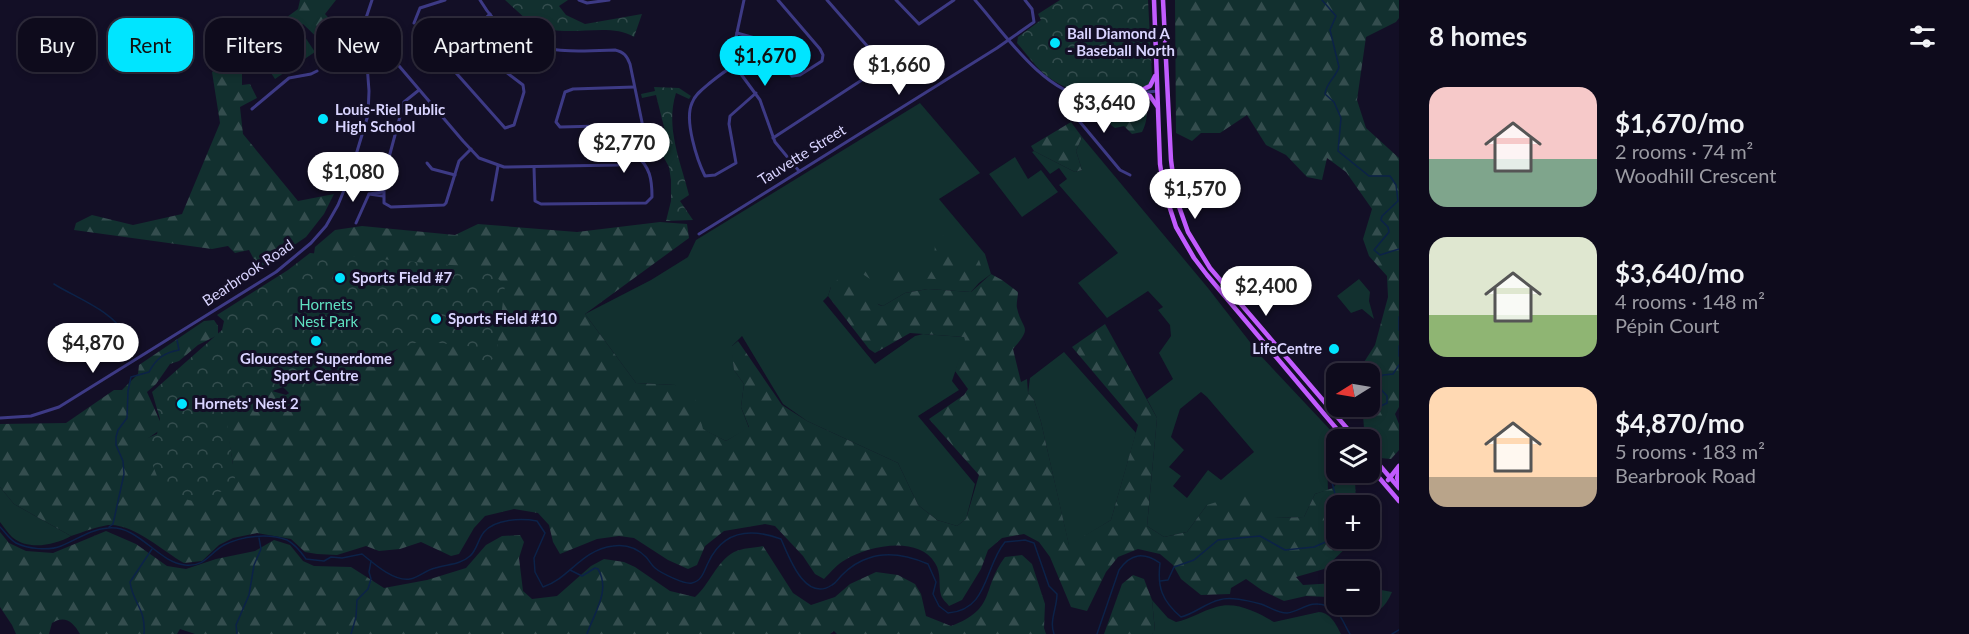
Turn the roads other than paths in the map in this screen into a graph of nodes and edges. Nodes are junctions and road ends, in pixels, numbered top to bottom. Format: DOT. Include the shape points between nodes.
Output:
graph roads {
  1 [pos="372,0"];
  2 [pos="445,0"];
  3 [pos="480,0"];
  4 [pos="579,0"];
  5 [pos="609,0"];
  6 [pos="744,0"];
  7 [pos="778,0"];
  8 [pos="827,0"];
  9 [pos="896,0"];
  10 [pos="954,0"];
  11 [pos="975,0"];
  12 [pos="1025,0"];
  13 [pos="1154,0"];
  14 [pos="1163,0"];
  15 [pos="490,14"];
  16 [pos="366,18"];
  17 [pos="416,18"];
  18 [pos="486,18"];
  19 [pos="494,18"];
  20 [pos="736,33"];
  21 [pos="1010,39"];
  22 [pos="554,50"];
  23 [pos="735,66"];
  24 [pos="401,69"];
  25 [pos="1156,70"];
  26 [pos="316,72"];
  27 [pos="368,72"];
  28 [pos="455,72"];
  29 [pos="506,72"];
  30 [pos="634,87"];
  31 [pos="419,90"];
  32 [pos="1167,90"];
  33 [pos="1157,91"];
  34 [pos="756,93"];
  35 [pos="1138,93"];
  36 [pos="1075,95"];
  37 [pos="1158,108"];
  38 [pos="252,109"];
  39 [pos="642,125"];
  40 [pos="773,138"];
  41 [pos="471,150"];
  42 [pos="636,155"];
  43 [pos="427,163"];
  44 [pos="498,165"];
  45 [pos="534,167"];
  46 [pos="799,171"];
  47 [pos="455,175"];
  48 [pos="1130,175"];
  49 [pos="383,194"];
  50 [pos="492,200"];
  51 [pos="356,223"];
  52 [pos="699,234"];
  53 [pos="1220,280"];
  54 [pos="1214,284"];
  55 [pos="1295,368"];
  56 [pos="1290,373"];
  57 [pos="0,418"];
  58 [pos="1337,429"];
  59 [pos="1348,429"];
  60 [pos="1381,467"];
  61 [pos="1399,467"];
  62 [pos="1380,479"];
  63 [pos="1390,479"];
  64 [pos="1399,483"];
  65 [pos="1384,484"];
  66 [pos="1399,488"];
  67 [pos="1399,501"];
  1 -- 16 [label="street, Bearbrook Road"];
  2 -- 17 [label="street" via="420,8"];
  3 -- 15 [label="street"];
  4 -- 5 [label="street"];
  6 -- 20 [label="street"];
  7 -- 20 [label="street" via="820,49 822,61 792,76 762,40"];
  8 -- 40 [label="street" via="875,55 877,68"];
  9 -- 10 [label="street" via="919,24"];
  11 -- 21 [label="street"];
  12 -- 21 [label="street, Tauvette Street" via="1032,9 1034,22"];
  13 -- 25 [label="main road"];
  14 -- 32 [label="main road"];
  15 -- 18 [label="street"];
  15 -- 19 [label="street"];
  20 -- 23 [label="street"];
  21 -- 36 [label="street" via="1044,78"];
  21 -- 46 [label="street, Tauvette Street"];
  22 -- 30 [label="street" via="622,52 630,64"];
  23 -- 34 [label="street"];
  23 -- 34 [label="street" via="699,92 691,104 690,125 705,176 736,163 730,116"];
  24 -- 31 [label="street"];
  25 -- 33 [label="main road"];
  25 -- 35 [label="main road" via="1150,86"];
  26 -- 38 [label="street" via="290,78"];
  27 -- 57 [label="street, Bearbrook Road" via="370,101 359,149 338,205 311,243 276,272 59,407 31,416"];
  28 -- 29 [label="street" via="506,128 514,125 524,92 523,85"];
  30 -- 39 [label="street"];
  30 -- 39 [label="street" via="565,92 556,122 560,127"];
  31 -- 41 [label="street"];
  31 -- 49 [label="street" via="404,102 384,176"];
  32 -- 33 [label="main road"];
  32 -- 53 [label="main road" via="1176,198 1196,248"];
  33 -- 35 [label="street"];
  33 -- 37 [label="main road"];
  34 -- 40 [label="street"];
  35 -- 36 [label="street" via="1091,98"];
  35 -- 37 [label="main road" via="1150,96"];
  36 -- 48 [label="street" via="1075,116 1120,170"];
  37 -- 54 [label="main road" via="1160,164 1167,203 1184,244"];
  39 -- 42 [label="street" via="644,140"];
  40 -- 46 [label="street"];
  41 -- 44 [label="street"];
  41 -- 47 [label="street" via="459,161"];
  42 -- 45 [label="street" via="618,165"];
  42 -- 45 [label="street" via="651,178 651,197 646,202 541,204 535,201"];
  43 -- 47 [label="street" via="432,169"];
  44 -- 45 [label="street"];
  44 -- 50 [label="street"];
  46 -- 52 [label="street, Tauvette Street"];
  47 -- 49 [label="street" via="444,205 388,206"];
  49 -- 51 [label="street" via="369,194"];
  53 -- 54 [label="main road"];
  53 -- 55 [label="main road"];
  54 -- 56 [label="main road"];
  55 -- 56 [label="main road"];
  55 -- 59 [label="main road"];
  56 -- 58 [label="main road"];
  60 -- 61 [label="main road"];
  60 -- 63 [label="main road"];
  61 -- 63 [label="main road"];
  61 -- 64 [label="main road"];
  62 -- 65 [label="main road"];
  63 -- 65 [label="main road"];
  63 -- 66 [label="main road"];
  65 -- 67 [label="main road"];
}
